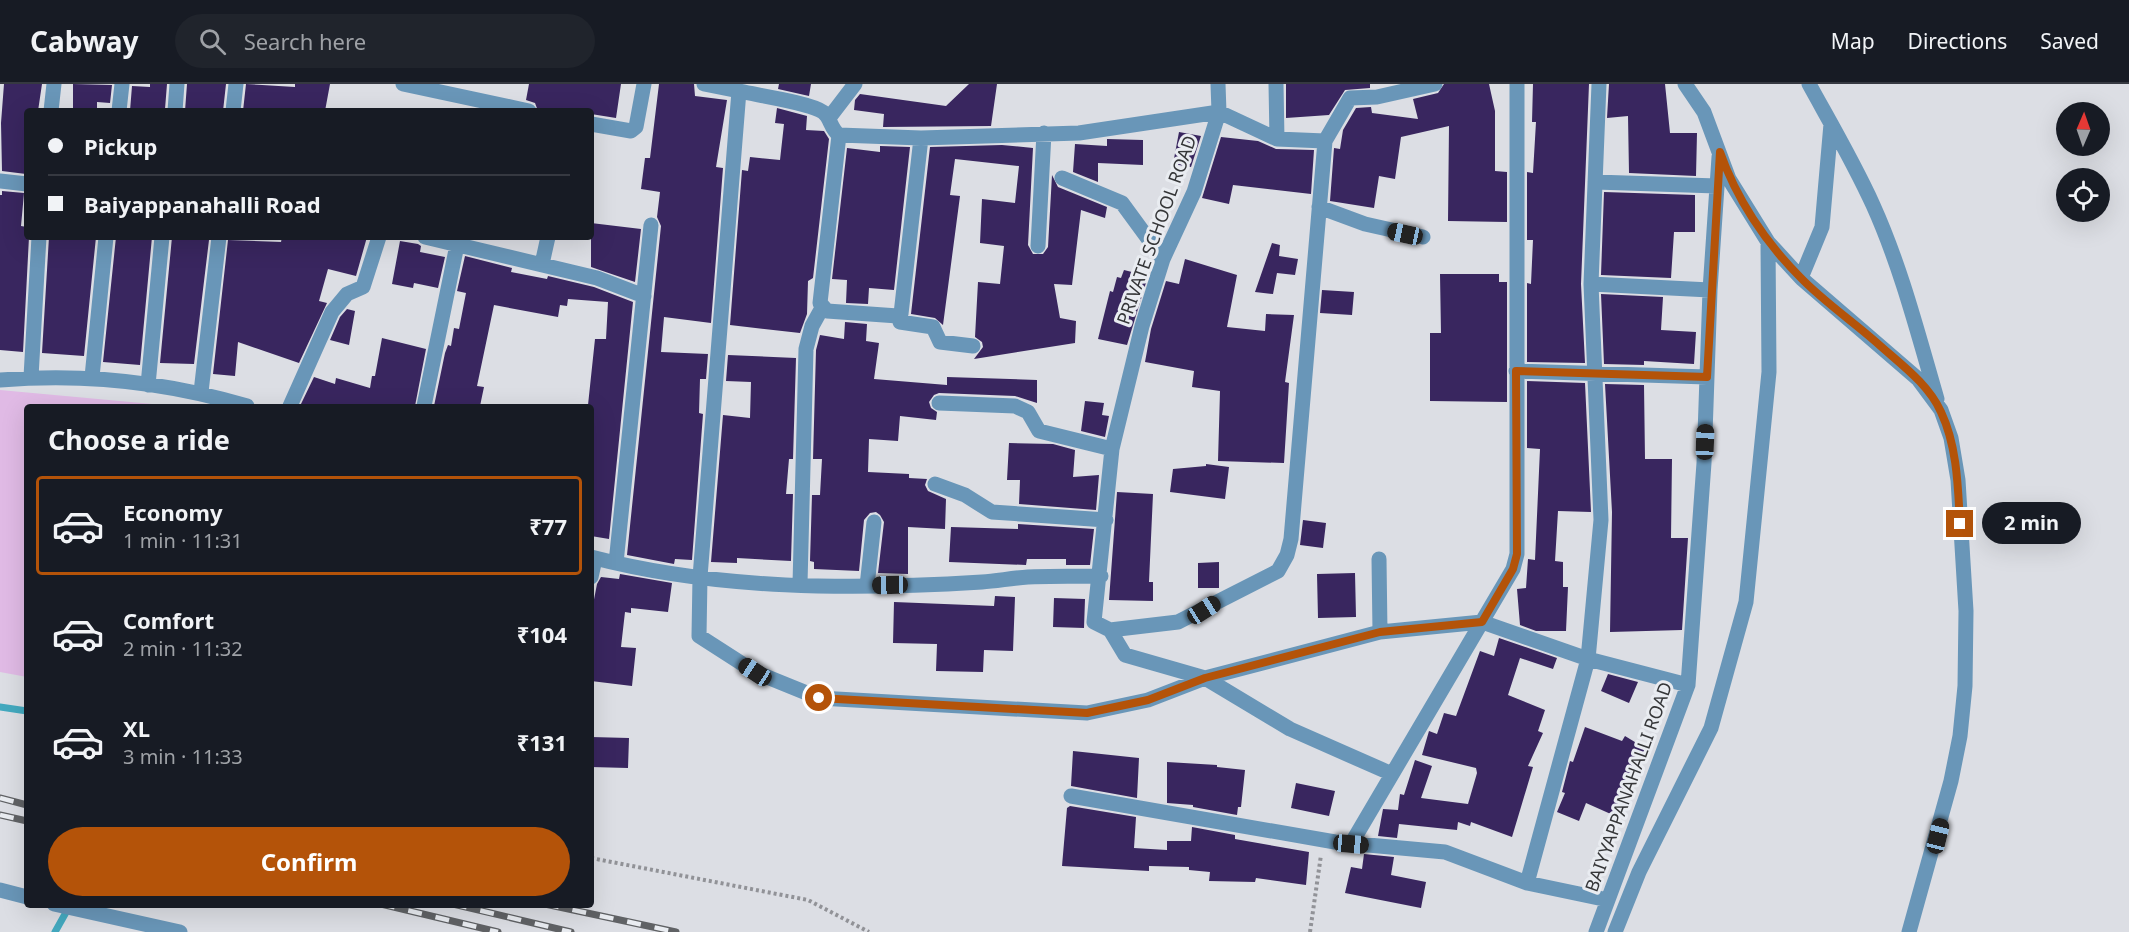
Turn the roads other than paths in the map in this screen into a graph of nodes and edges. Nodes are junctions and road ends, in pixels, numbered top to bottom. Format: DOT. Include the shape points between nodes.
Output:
graph roads {
  1 [pos="54,84"];
  2 [pos="122,84"];
  3 [pos="177,84"];
  4 [pos="236,84"];
  5 [pos="403,84"];
  6 [pos="645,84"];
  7 [pos="704,84"];
  8 [pos="855,84"];
  9 [pos="1218,84"];
  10 [pos="1276,84"];
  11 [pos="1435,84"];
  12 [pos="1517,84"];
  13 [pos="1599,84"];
  14 [pos="1685,84"];
  15 [pos="1809,84"];
  16 [pos="739,91"];
  17 [pos="1376,91"];
  18 [pos="51,108"];
  19 [pos="119,108"];
  20 [pos="175,108"];
  21 [pos="233,108"];
  22 [pos="515,108"];
  23 [pos="1218,112"];
  24 [pos="829,118"];
  25 [pos="1831,124"];
  26 [pos="594,125"];
  27 [pos="1044,133"];
  28 [pos="838,135"];
  29 [pos="921,138"];
  30 [pos="1278,139"];
  31 [pos="1325,141"];
  32 [pos="1720,152"];
  33 [pos="1062,178"];
  34 [pos="0,181"];
  35 [pos="1595,182"];
  36 [pos="24,184"];
  37 [pos="1717,186"];
  38 [pos="1320,207"];
  39 [pos="651,225"];
  40 [pos="1424,237"];
  41 [pos="39,240"];
  42 [pos="106,240"];
  43 [pos="162,240"];
  44 [pos="219,240"];
  45 [pos="378,240"];
  46 [pos="438,240"];
  47 [pos="547,240"];
  48 [pos="1768,242"];
  49 [pos="457,245"];
  50 [pos="1038,246"];
  51 [pos="1163,259"];
  52 [pos="542,264"];
  53 [pos="1800,278"];
  54 [pos="1591,284"];
  55 [pos="1710,290"];
  56 [pos="644,296"];
  57 [pos="822,308"];
  58 [pos="898,316"];
  59 [pos="973,346"];
  60 [pos="1516,371"];
  61 [pos="1594,374"];
  62 [pos="31,377"];
  63 [pos="92,377"];
  64 [pos="1707,377"];
  65 [pos="0,380"];
  66 [pos="148,385"];
  67 [pos="201,392"];
  68 [pos="240,404"];
  69 [pos="291,404"];
  70 [pos="424,404"];
  71 [pos="939,404"];
  72 [pos="1941,410"];
  73 [pos="1112,449"];
  74 [pos="934,484"];
  75 [pos="1106,520"];
  76 [pos="874,522"];
  77 [pos="594,558"];
  78 [pos="1379,559"];
  79 [pos="616,562"];
  80 [pos="1101,576"];
  81 [pos="700,577"];
  82 [pos="800,584"];
  83 [pos="867,586"];
  84 [pos="1482,622"];
  85 [pos="1110,630"];
  86 [pos="1380,632"];
  87 [pos="1588,659"];
  88 [pos="1205,678"];
  89 [pos="1688,685"];
  90 [pos="1392,774"];
  91 [pos="1071,796"];
  92 [pos="1351,844"];
  93 [pos="1527,883"];
  94 [pos="0,890"];
  95 [pos="24,896"];
  96 [pos="1608,900"];
  97 [pos="70,908"];
  98 [pos="180,932"];
  99 [pos="1596,932"];
  100 [pos="1615,932"];
  101 [pos="1910,932"];
  1 -- 18 [label="street"];
  2 -- 19 [label="street"];
  3 -- 20 [label="street"];
  4 -- 21 [label="street"];
  5 -- 22 [label="street"];
  6 -- 26 [label="street" via="636,127 631,131"];
  7 -- 16 [label="street"];
  8 -- 24 [label="street"];
  9 -- 23 [label="street, PRIVATE SCHOOL ROAD"];
  10 -- 30 [label="street"];
  11 -- 17 [label="street"];
  12 -- 60 [label="street"];
  13 -- 35 [label="street"];
  14 -- 32 [label="street" via="1704,112"];
  15 -- 25 [label="street"];
  16 -- 24 [label="street" via="818,109"];
  16 -- 81 [label="street"];
  17 -- 31 [label="street" via="1350,98"];
  23 -- 27 [label="street" via="1078,133"];
  23 -- 30 [label="street"];
  23 -- 51 [label="street, PRIVATE SCHOOL ROAD" via="1194,192"];
  24 -- 28 [label="street"];
  25 -- 53 [label="street" via="1822,227"];
  25 -- 72 [label="street" via="1854,164 1889,244"];
  27 -- 29 [label="street"];
  27 -- 50 [label="street"];
  28 -- 29 [label="street"];
  28 -- 57 [label="street"];
  29 -- 58 [label="street"];
  30 -- 31 [label="street"];
  31 -- 38 [label="street"];
  32 -- 37 [label="street, BAIYYAPPANAHALLI ROAD"];
  32 -- 48 [label="street" via="1729,179"];
  33 -- 51 [label="street" via="1122,203"];
  34 -- 36 [label="street"];
  35 -- 37 [label="street"];
  35 -- 54 [label="street"];
  37 -- 55 [label="street, BAIYYAPPANAHALLI ROAD"];
  38 -- 40 [label="street" via="1365,224"];
  38 -- 85 [label="street" via="1287,555 1278,571 1178,622"];
  39 -- 56 [label="street"];
  41 -- 62 [label="street"];
  42 -- 63 [label="street"];
  43 -- 66 [label="street"];
  44 -- 67 [label="street"];
  45 -- 69 [label="street" via="363,287 347,294 332,312"];
  46 -- 49 [label="street"];
  47 -- 52 [label="street"];
  48 -- 53 [label="street"];
  48 -- 100 [label="street" via="1769,372 1746,602 1711,728 1639,872"];
  49 -- 52 [label="street"];
  49 -- 70 [label="street"];
  51 -- 73 [label="street, PRIVATE SCHOOL ROAD"];
  52 -- 56 [label="street" via="597,278"];
  53 -- 72 [label="street" via="1917,379"];
  54 -- 55 [label="street"];
  54 -- 61 [label="street"];
  55 -- 64 [label="street, BAIYYAPPANAHALLI ROAD"];
  56 -- 79 [label="street"];
  57 -- 58 [label="street"];
  57 -- 82 [label="street" via="806,349"];
  58 -- 59 [label="street" via="903,324 933,327 944,344"];
  60 -- 61 [label="street"];
  60 -- 84 [label="street" via="1517,554 1513,569"];
  61 -- 64 [label="street"];
  61 -- 87 [label="street" via="1601,520"];
  62 -- 63 [label="street"];
  62 -- 65 [label="street"];
  63 -- 66 [label="street"];
  64 -- 89 [label="street, BAIYYAPPANAHALLI ROAD"];
  66 -- 67 [label="street"];
  67 -- 68 [label="street"];
  71 -- 73 [label="street" via="1016,406 1028,412 1039,431"];
  72 -- 101 [label="street" via="1951,438 1958,480 1967,651 1958,747"];
  73 -- 75 [label="street, PRIVATE SCHOOL ROAD"];
  74 -- 75 [label="street" via="965,495 992,512"];
  75 -- 80 [label="street, PRIVATE SCHOOL ROAD"];
  76 -- 83 [label="street"];
  77 -- 79 [label="street"];
  78 -- 86 [label="street"];
  79 -- 81 [label="street"];
  80 -- 83 [label="street"];
  80 -- 85 [label="street, PRIVATE SCHOOL ROAD" via="1094,622"];
  81 -- 82 [label="street"];
  81 -- 88 [label="street" via="699,636 755,672 819,698 1087,713 1148,700"];
  82 -- 83 [label="street"];
  84 -- 86 [label="street"];
  84 -- 87 [label="street"];
  84 -- 90 [label="street"];
  85 -- 88 [label="street" via="1125,655"];
  86 -- 88 [label="street"];
  87 -- 89 [label="street"];
  87 -- 93 [label="street"];
  88 -- 90 [label="street" via="1290,729"];
  89 -- 96 [label="street, BAIYYAPPANAHALLI ROAD"];
  90 -- 92 [label="street"];
  91 -- 92 [label="street"];
  92 -- 93 [label="street" via="1445,852"];
  93 -- 96 [label="street"];
  94 -- 95 [label="street"];
  96 -- 99 [label="street, BAIYYAPPANAHALLI ROAD"];
  97 -- 98 [label="street"];
}
